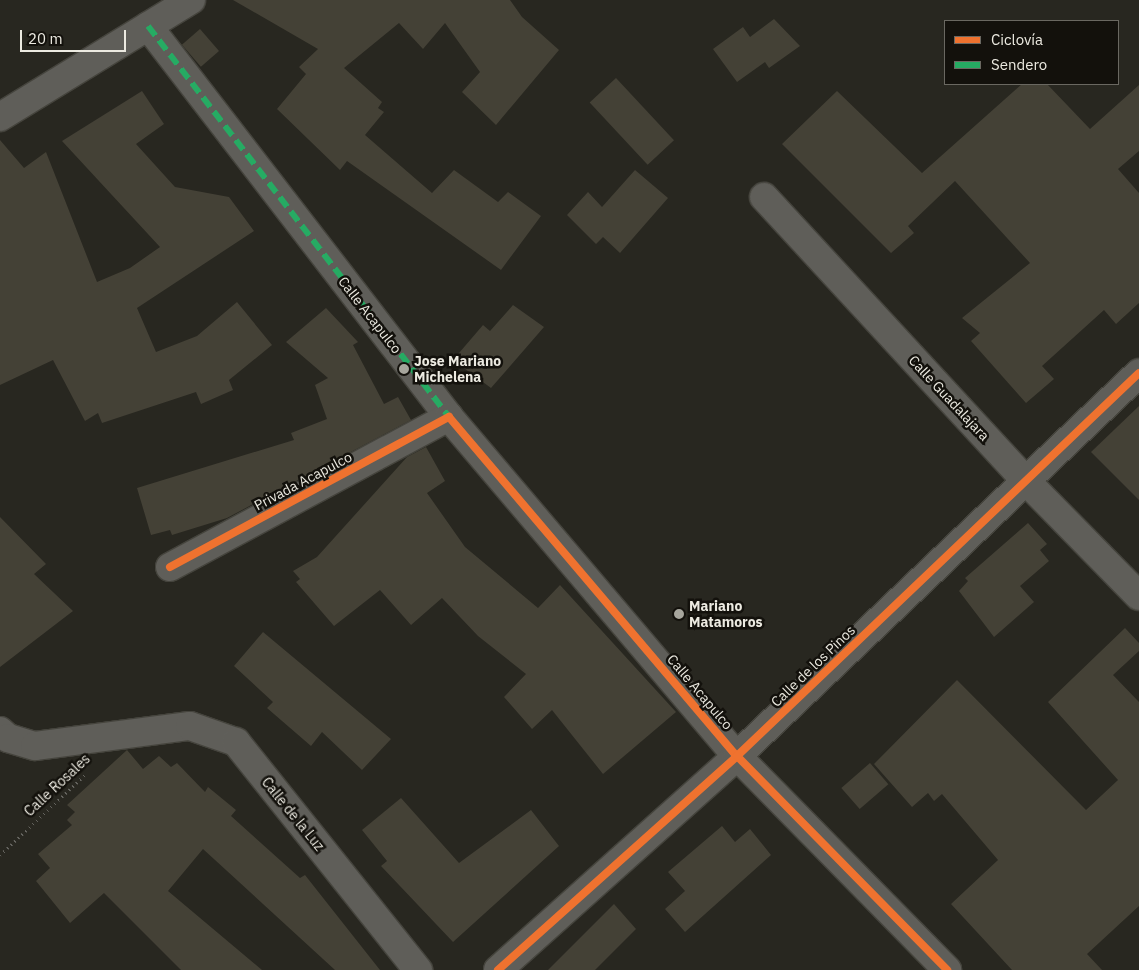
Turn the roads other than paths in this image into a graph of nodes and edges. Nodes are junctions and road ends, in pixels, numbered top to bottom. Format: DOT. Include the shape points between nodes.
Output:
graph roads {
  1 [pos="191,0"];
  2 [pos="148,26"];
  3 [pos="0,117"];
  4 [pos="764,197"];
  5 [pos="1139,373"];
  6 [pos="449,417"];
  7 [pos="1026,481"];
  8 [pos="170,566"];
  9 [pos="1139,596"];
  10 [pos="0,730"];
  11 [pos="737,756"];
  12 [pos="418,970"];
  13 [pos="498,970"];
  14 [pos="947,970"];
  1 -- 2 [label="street"];
  2 -- 3 [label="street"];
  2 -- 6 [label="street, Calle Acapulco"];
  4 -- 7 [label="street, Calle Guadalajara"];
  5 -- 7 [label="street, Calle de los Pinos"];
  6 -- 8 [label="street, Privada Acapulco"];
  6 -- 11 [label="street, Calle Acapulco"];
  7 -- 9 [label="street, Calle Guadalajara"];
  7 -- 11 [label="street, Calle de los Pinos"];
  10 -- 12 [label="street, Calle de la Luz" via="8,738 35,746 190,726 236,742"];
  11 -- 13 [label="street, Calle de los Pinos"];
  11 -- 14 [label="street, Calle Acapulco"];
}
